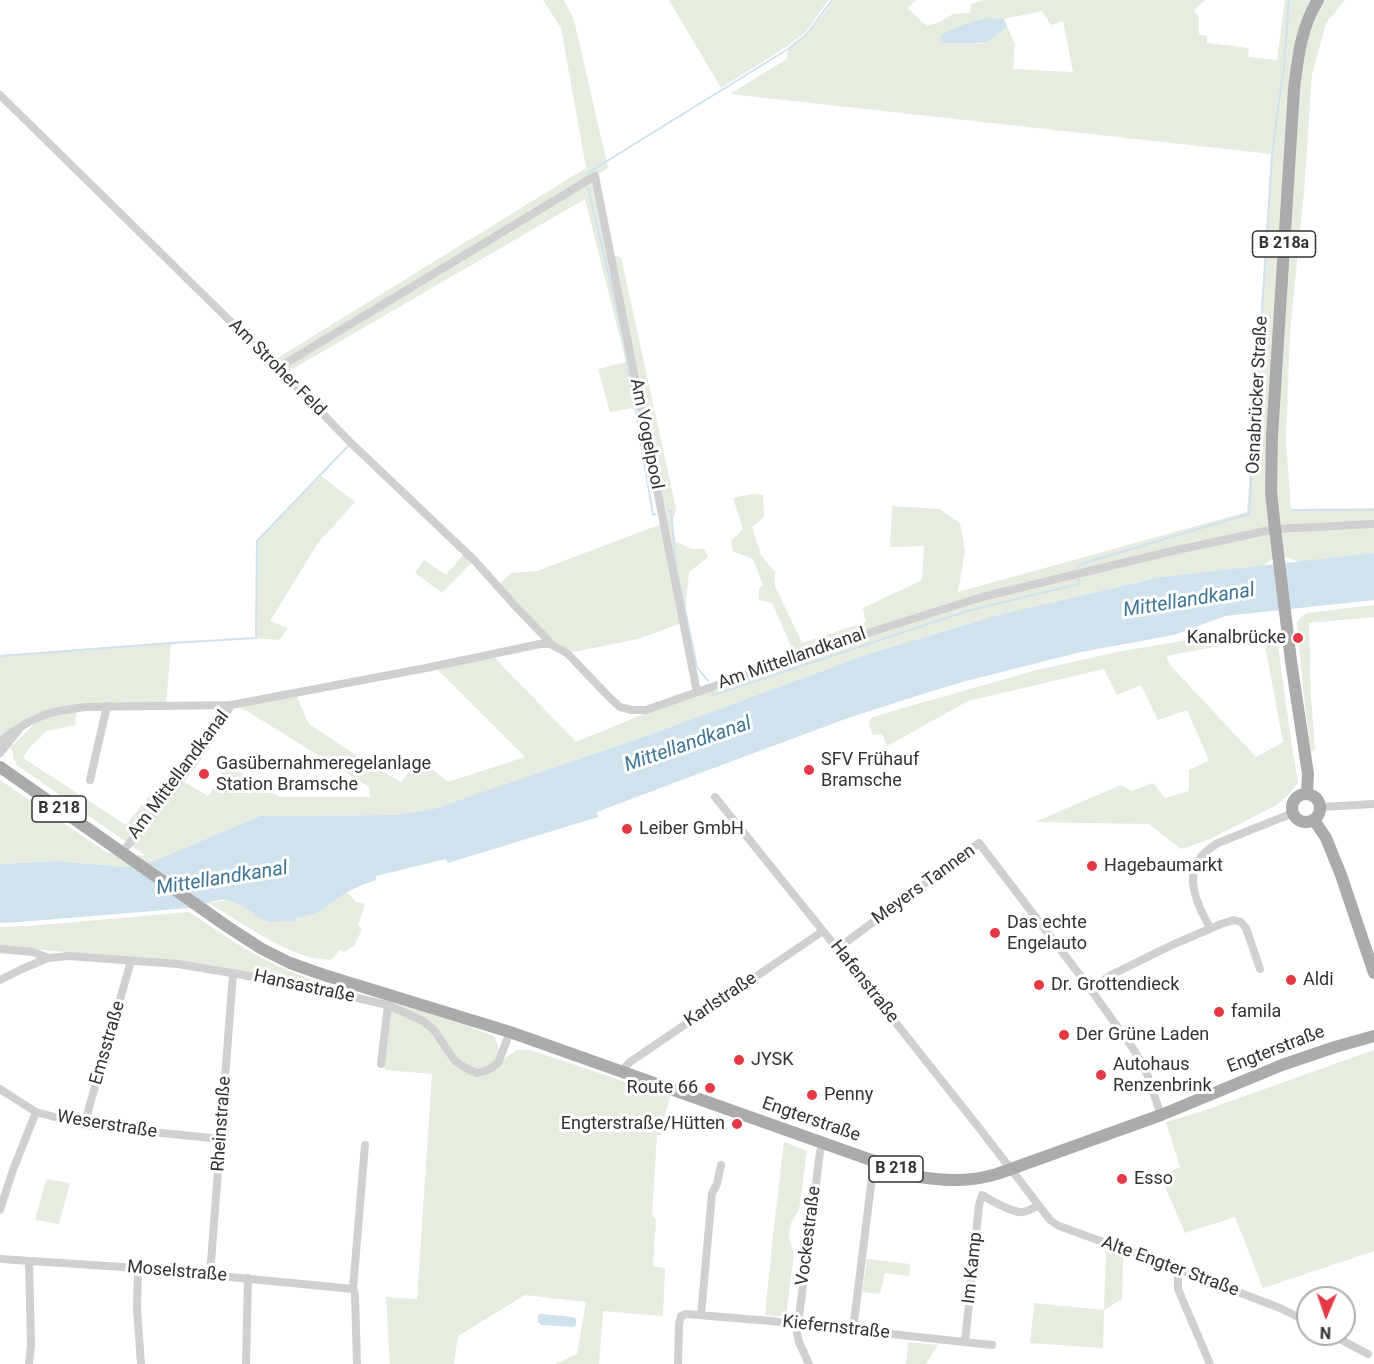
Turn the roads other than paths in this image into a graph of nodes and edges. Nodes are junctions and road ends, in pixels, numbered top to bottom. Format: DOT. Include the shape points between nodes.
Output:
graph roads {
  1 [pos="1318,0"];
  2 [pos="0,96"];
  3 [pos="278,369"];
  4 [pos="1374,524"];
  5 [pos="1275,529"];
  6 [pos="550,644"];
  7 [pos="697,692"];
  8 [pos="231,705"];
  9 [pos="107,706"];
  10 [pos="22,726"];
  11 [pos="0,741"];
  12 [pos="0,753"];
  13 [pos="0,767"];
  14 [pos="90,780"];
  15 [pos="1307,793"];
  16 [pos="715,797"];
  17 [pos="1374,804"];
  18 [pos="1320,807"];
  19 [pos="1293,813"];
  20 [pos="1314,820"];
  21 [pos="123,848"];
  22 [pos="1210,928"];
  23 [pos="823,931"];
  24 [pos="837,949"];
  25 [pos="0,950"];
  26 [pos="48,958"];
  27 [pos="131,961"];
  28 [pos="1260,969"];
  29 [pos="233,973"];
  30 [pos="1374,973"];
  31 [pos="0,980"];
  32 [pos="1090,989"];
  33 [pos="387,1005"];
  34 [pos="510,1032"];
  35 [pos="1374,1036"];
  36 [pos="381,1064"];
  37 [pos="622,1073"];
  38 [pos="0,1089"];
  39 [pos="36,1112"];
  40 [pos="1161,1115"];
  41 [pos="84,1125"];
  42 [pos="221,1139"];
  43 [pos="823,1143"];
  44 [pos="365,1145"];
  45 [pos="874,1161"];
  46 [pos="721,1166"];
  47 [pos="1011,1169"];
  48 [pos="1,1198"];
  49 [pos="1038,1205"];
  50 [pos="0,1210"];
  51 [pos="0,1259"];
  52 [pos="29,1261"];
  53 [pos="138,1268"];
  54 [pos="1181,1270"];
  55 [pos="210,1275"];
  56 [pos="248,1278"];
  57 [pos="354,1292"];
  58 [pos="700,1314"];
  59 [pos="1296,1316"];
  60 [pos="798,1324"];
  61 [pos="853,1330"];
  62 [pos="965,1342"];
  63 [pos="992,1345"];
  64 [pos="1353,1346"];
  65 [pos="1368,1354"];
  66 [pos="29,1364"];
  67 [pos="141,1364"];
  68 [pos="246,1364"];
  69 [pos="358,1364"];
  70 [pos="678,1364"];
  71 [pos="809,1364"];
  72 [pos="1209,1364"];
  1 -- 5 [label="main road, Osnabrücker Straße / B 218a" via="1304,28 1294,88 1272,436"];
  2 -- 3 [label="street, Am Stroher Feld"];
  3 -- 6 [label="street, Am Stroher Feld" via="474,560"];
  3 -- 7 [label="street, Am Vogelpool" via="596,176"];
  4 -- 5 [label="street, Am Mittellandkanal"];
  5 -- 7 [label="street, Am Mittellandkanal" via="982,597"];
  5 -- 15 [label="main road, Osnabrücker Straße / B 218a" via="1308,774"];
  6 -- 7 [label="street, Am Mittellandkanal" via="567,653 610,698 632,710 646,710"];
  6 -- 8 [label="street, Am Mittellandkanal"];
  8 -- 9 [label="street, Am Mittellandkanal"];
  8 -- 21 [label="street, Am Mittellandkanal" via="181,779"];
  9 -- 10 [label="street, Am Mittellandkanal" via="58,711"];
  9 -- 14 [label="street"];
  10 -- 11 [label="street, Am Mittellandkanal"];
  10 -- 12 [label="street, Am Mittellandkanal"];
  13 -- 21 [label="main road, B 218"];
  15 -- 18 [label="main road" via="1317,799"];
  15 -- 19 [label="main road" via="1296,797 1291,806"];
  16 -- 23 [label="street, Hafenstraße"];
  17 -- 18 [label="street"];
  18 -- 20 [label="main road"];
  19 -- 20 [label="main road" via="1301,821"];
  19 -- 22 [label="street" via="1218,843 1198,860 1194,895"];
  20 -- 30 [label="main road" via="1326,837"];
  21 -- 34 [label="main road, Engterstraße / B 218" via="209,915 290,963"];
  22 -- 28 [label="street" via="1241,922"];
  22 -- 32 [label="street"];
  23 -- 24 [label="street, Hafenstraße"];
  23 -- 37 [label="street, Karlstraße" via="630,1062"];
  24 -- 32 [label="street, Meyers Tannen" via="979,843"];
  24 -- 47 [label="street, Hafenstraße"];
  25 -- 26 [label="street, Hansastraße" via="33,952"];
  26 -- 27 [label="street, Hansastraße"];
  26 -- 31 [label="street, Hansastraße"];
  27 -- 29 [label="street, Hansastraße"];
  27 -- 41 [label="street, Emsstraße"];
  29 -- 33 [label="street, Hansastraße"];
  29 -- 42 [label="street, Rheinstraße"];
  32 -- 40 [label="street, Meyers Tannen" via="1134,1050"];
  33 -- 34 [label="street, Hansastraße" via="423,1021 455,1061 477,1073 498,1063"];
  33 -- 36 [label="street"];
  34 -- 37 [label="main road, Engterstraße / B 218"];
  35 -- 40 [label="main road, Engterstraße / B 218" via="1282,1065"];
  37 -- 43 [label="main road, Engterstraße / B 218"];
  38 -- 39 [label="street, Weserstraße"];
  39 -- 41 [label="street, Weserstraße"];
  39 -- 48 [label="street"];
  40 -- 47 [label="main road, Engterstraße / B 218"];
  41 -- 42 [label="street, Weserstraße"];
  42 -- 55 [label="street, Rheinstraße"];
  43 -- 45 [label="main road, Engterstraße / B 218"];
  43 -- 60 [label="street, Vockestraße"];
  44 -- 57 [label="street"];
  45 -- 47 [label="main road, Engterstraße / B 218" via="919,1177 946,1181 983,1178"];
  45 -- 61 [label="street"];
  46 -- 58 [label="street" via="712,1193"];
  47 -- 49 [label="street, Alte Engter Straße"];
  48 -- 50 [label="street"];
  49 -- 54 [label="street, Alte Engter Straße" via="1059,1226"];
  49 -- 62 [label="street, Im Kamp" via="1020,1212 982,1195"];
  51 -- 52 [label="street, Moselstraße"];
  52 -- 53 [label="street, Moselstraße"];
  52 -- 66 [label="street"];
  53 -- 55 [label="street, Moselstraße"];
  53 -- 67 [label="street"];
  54 -- 59 [label="street, Alte Engter Straße"];
  54 -- 72 [label="street" via="1178,1289"];
  55 -- 56 [label="street, Moselstraße"];
  56 -- 57 [label="street, Moselstraße"];
  56 -- 68 [label="street"];
  57 -- 69 [label="street"];
  58 -- 60 [label="street, Kiefernstraße"];
  58 -- 70 [label="street, Kiefernstraße" via="681,1317"];
  60 -- 61 [label="street, Kiefernstraße"];
  60 -- 71 [label="street, Vockestraße" via="799,1341"];
  61 -- 62 [label="street, Kiefernstraße"];
  62 -- 63 [label="street, Kiefernstraße"];
  64 -- 65 [label="street"];
}
